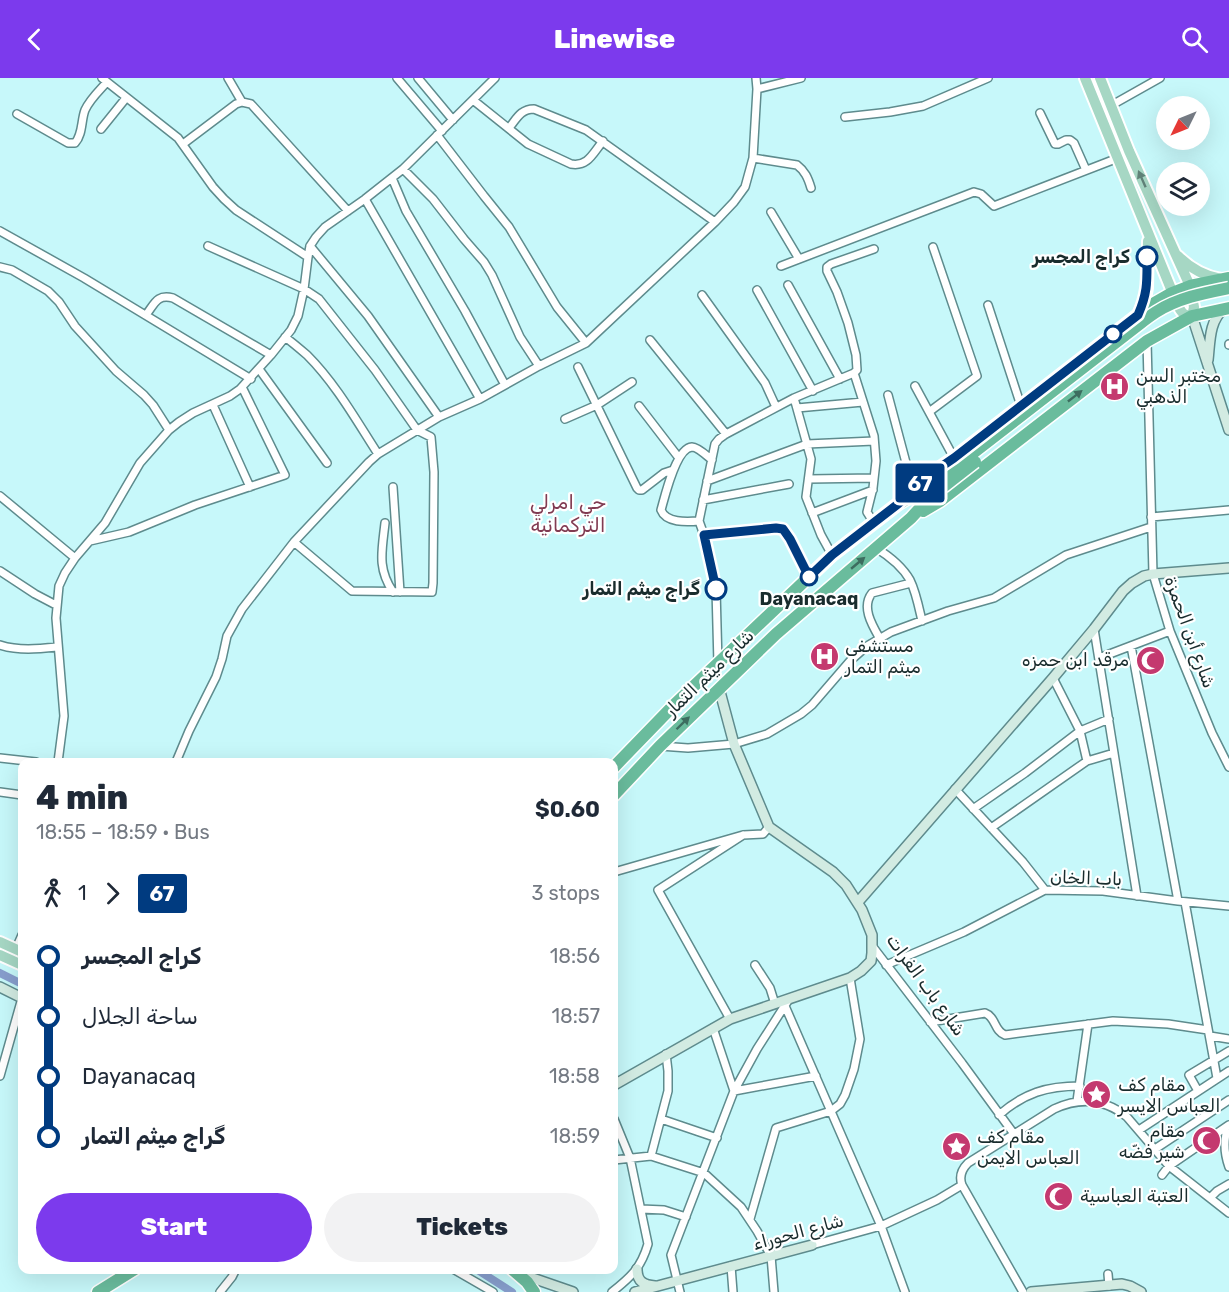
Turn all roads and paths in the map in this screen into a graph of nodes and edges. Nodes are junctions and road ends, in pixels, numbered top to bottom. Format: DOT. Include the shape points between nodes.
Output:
graph roads {
  1 [pos="228,78"];
  2 [pos="397,78"];
  3 [pos="418,78"];
  4 [pos="495,78"];
  5 [pos="756,78"];
  6 [pos="801,78"];
  7 [pos="988,78"];
  8 [pos="1085,78"];
  9 [pos="1100,78"];
  10 [pos="1160,78"];
  11 [pos="104,80"];
  12 [pos="1151,80"];
  13 [pos="757,89"];
  14 [pos="126,98"];
  15 [pos="473,100"];
  16 [pos="242,102"];
  17 [pos="1112,105"];
  18 [pos="1040,113"];
  19 [pos="17,114"];
  20 [pos="845,117"];
  21 [pos="453,120"];
  22 [pos="509,128"];
  23 [pos="101,129"];
  24 [pos="440,133"];
  25 [pos="603,141"];
  26 [pos="183,144"];
  27 [pos="753,158"];
  28 [pos="1118,158"];
  29 [pos="403,169"];
  30 [pos="1086,170"];
  31 [pos="392,178"];
  32 [pos="811,188"];
  33 [pos="365,199"];
  34 [pos="348,211"];
  35 [pos="771,212"];
  36 [pos="715,222"];
  37 [pos="0,231"];
  38 [pos="1149,238"];
  39 [pos="208,246"];
  40 [pos="310,246"];
  41 [pos="933,247"];
  42 [pos="874,249"];
  43 [pos="1174,252"];
  44 [pos="308,257"];
  45 [pos="799,259"];
  46 [pos="780,266"];
  47 [pos="0,267"];
  48 [pos="1226,282"];
  49 [pos="788,285"];
  50 [pos="1190,286"];
  51 [pos="304,289"];
  52 [pos="757,290"];
  53 [pos="1172,293"];
  54 [pos="702,295"];
  55 [pos="1229,295"];
  56 [pos="988,304"];
  57 [pos="1227,308"];
  58 [pos="146,315"];
  59 [pos="1138,315"];
  60 [pos="1192,316"];
  61 [pos="285,337"];
  62 [pos="650,340"];
  63 [pos="1147,341"];
  64 [pos="585,342"];
  65 [pos="271,356"];
  66 [pos="1208,365"];
  67 [pos="539,366"];
  68 [pos="578,367"];
  69 [pos="259,369"];
  70 [pos="854,373"];
  71 [pos="250,378"];
  72 [pos="840,379"];
  73 [pos="632,382"];
  74 [pos="505,385"];
  75 [pos="915,386"];
  76 [pos="242,387"];
  77 [pos="813,391"];
  78 [pos="888,395"];
  79 [pos="794,398"];
  80 [pos="480,399"];
  81 [pos="863,402"];
  82 [pos="213,405"];
  83 [pos="597,405"];
  84 [pos="639,406"];
  85 [pos="1021,406"];
  86 [pos="776,407"];
  87 [pos="797,408"];
  88 [pos="929,412"];
  89 [pos="439,417"];
  90 [pos="565,418"];
  91 [pos="1228,426"];
  92 [pos="169,430"];
  93 [pos="417,430"];
  94 [pos="726,434"];
  95 [pos="874,441"];
  96 [pos="807,444"];
  97 [pos="378,454"];
  98 [pos="679,458"];
  99 [pos="954,458"];
  100 [pos="712,460"];
  101 [pos="327,463"];
  102 [pos="673,470"];
  103 [pos="874,478"];
  104 [pos="808,479"];
  105 [pos="707,481"];
  106 [pos="941,483"];
  107 [pos="789,484"];
  108 [pos="250,487"];
  109 [pos="393,487"];
  110 [pos="913,489"];
  111 [pos="873,490"];
  112 [pos="0,496"];
  113 [pos="703,500"];
  114 [pos="898,504"];
  115 [pos="1229,510"];
  116 [pos="812,513"];
  117 [pos="1150,517"];
  118 [pos="911,518"];
  119 [pos="699,521"];
  120 [pos="385,523"];
  121 [pos="874,523"];
  122 [pos="1151,527"];
  123 [pos="704,535"];
  124 [pos="90,541"];
  125 [pos="294,542"];
  126 [pos="876,548"];
  127 [pos="832,555"];
  128 [pos="75,558"];
  129 [pos="1229,568"];
  130 [pos="0,571"];
  131 [pos="1152,574"];
  132 [pos="809,577"];
  133 [pos="911,583"];
  134 [pos="397,592"];
  135 [pos="56,605"];
  136 [pos="763,620"];
  137 [pos="922,621"];
  138 [pos="1094,629"];
  139 [pos="1170,631"];
  140 [pos="776,633"];
  141 [pos="746,637"];
  142 [pos="880,639"];
  143 [pos="0,645"];
  144 [pos="1131,646"];
  145 [pos="58,647"];
  146 [pos="757,652"];
  147 [pos="1099,658"];
  148 [pos="718,663"];
  149 [pos="1053,678"];
  150 [pos="719,688"];
  151 [pos="1109,719"];
  152 [pos="1080,731"];
  153 [pos="734,744"];
  154 [pos="660,746"];
  155 [pos="1114,753"];
  156 [pos="0,758"];
  157 [pos="59,758"];
  158 [pos="178,758"];
  159 [pos="18,760"];
  160 [pos="1087,761"];
  161 [pos="618,762"];
  162 [pos="1229,767"];
  163 [pos="955,789"];
  164 [pos="618,791"];
  165 [pos="0,792"];
  166 [pos="18,794"];
  167 [pos="973,809"];
  168 [pos="769,827"];
  169 [pos="991,828"];
  170 [pos="743,835"];
  171 [pos="618,871"];
  172 [pos="1045,890"];
  173 [pos="1137,896"];
  174 [pos="858,902"];
  175 [pos="1181,902"];
  176 [pos="1229,906"];
  177 [pos="0,942"];
  178 [pos="873,946"];
  179 [pos="16,953"];
  180 [pos="0,955"];
  181 [pos="754,964"];
  182 [pos="886,965"];
  183 [pos="850,978"];
  184 [pos="0,987"];
  185 [pos="18,996"];
  186 [pos="783,1003"];
  187 [pos="18,1012"];
  188 [pos="730,1019"];
  189 [pos="930,1022"];
  190 [pos="1088,1024"];
  191 [pos="713,1028"];
  192 [pos="1209,1033"];
  193 [pos="1229,1039"];
  194 [pos="1229,1051"];
  195 [pos="666,1054"];
  196 [pos="1214,1060"];
  197 [pos="1229,1071"];
  198 [pos="0,1076"];
  199 [pos="816,1076"];
  200 [pos="1217,1078"];
  201 [pos="618,1083"];
  202 [pos="1080,1086"];
  203 [pos="734,1091"];
  204 [pos="1198,1091"];
  205 [pos="1229,1100"];
  206 [pos="1077,1101"];
  207 [pos="831,1111"];
  208 [pos="999,1115"];
  209 [pos="661,1119"];
  210 [pos="1228,1126"];
  211 [pos="618,1129"];
  212 [pos="1139,1130"];
  213 [pos="1014,1134"];
  214 [pos="717,1138"];
  215 [pos="1155,1149"];
  216 [pos="651,1156"];
  217 [pos="630,1158"];
  218 [pos="618,1160"];
  219 [pos="1169,1166"];
  220 [pos="1229,1167"];
  221 [pos="704,1173"];
  222 [pos="1162,1174"];
  223 [pos="1229,1184"];
  224 [pos="962,1185"];
  225 [pos="1210,1198"];
  226 [pos="641,1209"];
  227 [pos="1229,1213"];
  228 [pos="686,1217"];
  229 [pos="750,1219"];
  230 [pos="881,1226"];
  231 [pos="812,1245"];
  232 [pos="771,1256"];
  233 [pos="731,1266"];
  234 [pos="637,1269"];
  235 [pos="127,1274"];
  236 [pos="234,1274"];
  237 [pos="462,1274"];
  238 [pos="518,1274"];
  239 [pos="523,1274"];
  240 [pos="1108,1274"];
  241 [pos="678,1281"];
  242 [pos="624,1282"];
  243 [pos="657,1286"];
  244 [pos="1109,1286"];
  245 [pos="1124,1288"];
  246 [pos="98,1292"];
  247 [pos="220,1292"];
  248 [pos="493,1292"];
  249 [pos="534,1292"];
  250 [pos="573,1292"];
  251 [pos="605,1292"];
  252 [pos="612,1292"];
  253 [pos="635,1292"];
  254 [pos="680,1292"];
  255 [pos="733,1292"];
  256 [pos="774,1292"];
  257 [pos="905,1292"];
  258 [pos="1023,1292"];
  259 [pos="1031,1292"];
  260 [pos="1141,1292"];
  1 -- 16 [label="street"];
  2 -- 24 [label="street"];
  3 -- 21 [label="street"];
  4 -- 15 [label="street"];
  5 -- 13 [label="street"];
  6 -- 13 [label="street"];
  7 -- 20 [label="street" via="922,106"];
  8 -- 28 [label="main road"];
  9 -- 17 [label="main road"];
  10 -- 12 [label="street"];
  11 -- 14 [label="street"];
  11 -- 19 [label="street" via="84,112 75,143 68,143"];
  12 -- 17 [label="street"];
  13 -- 27 [label="street"];
  14 -- 23 [label="street"];
  14 -- 26 [label="street"];
  15 -- 21 [label="street"];
  15 -- 22 [label="street"];
  16 -- 26 [label="street"];
  16 -- 34 [label="street" via="259,112"];
  43 -- 17 [label="main road, one-way"];
  18 -- 30 [label="street" via="1054,144 1066,140 1074,143"];
  21 -- 24 [label="street"];
  22 -- 25 [label="street" via="521,112 534,109"];
  22 -- 25 [label="street" via="528,144 578,166"];
  24 -- 29 [label="street"];
  24 -- 64 [label="street" via="509,226 557,307"];
  25 -- 36 [label="street"];
  26 -- 44 [label="street" via="213,187 236,210"];
  27 -- 32 [label="street" via="797,165 808,177"];
  27 -- 36 [label="street" via="745,187"];
  28 -- 30 [label="street"];
  28 -- 38 [label="main road"];
  29 -- 31 [label="street"];
  29 -- 67 [label="street" via="484,262 520,337"];
  30 -- 45 [label="street" via="994,206 974,192"];
  31 -- 33 [label="street"];
  31 -- 74 [label="street" via="406,211"];
  33 -- 34 [label="street"];
  33 -- 80 [label="street"];
  34 -- 40 [label="street" via="325,227"];
  35 -- 45 [label="street"];
  36 -- 64 [label="street"];
  37 -- 58 [label="street"];
  38 -- 53 [label="main road"];
  38 -- 59 [label="main road" via="1147,288"];
  39 -- 51 [label="street"];
  40 -- 44 [label="street"];
  40 -- 89 [label="street" via="368,316"];
  41 -- 88 [label="street" via="976,376"];
  42 -- 70 [label="street" via="827,267 856,354"];
  43 -- 48 [label="main road" via="1192,268"];
  43 -- 50 [label="main road"];
  44 -- 51 [label="street"];
  45 -- 46 [label="street"];
  47 -- 92 [label="street" via="48,291 116,371 153,405"];
  48 -- 50 [label="highway"];
  48 -- 106 [label="highway, bridge" via="1157,312"];
  49 -- 72 [label="street"];
  50 -- 53 [label="highway"];
  50 -- 60 [label="main road"];
  51 -- 61 [label="street" via="298,316"];
  51 -- 93 [label="street" via="319,299"];
  52 -- 77 [label="street"];
  53 -- 59 [label="highway"];
  53 -- 60 [label="main road" via="1182,313"];
  54 -- 86 [label="street" via="765,383"];
  55 -- 106 [label="highway, bridge" via="1195,303 1160,318"];
  56 -- 85 [label="street"];
  57 -- 60 [label="highway"];
  57 -- 66 [label="street" via="1213,327"];
  58 -- 65 [label="street" via="158,299 173,298"];
  58 -- 71 [label="street"];
  59 -- 85 [label="highway"];
  60 -- 63 [label="highway"];
  60 -- 66 [label="street"];
  61 -- 65 [label="street"];
  61 -- 97 [label="street" via="325,376"];
  62 -- 94 [label="street"];
  63 -- 117 [label="street, شارع أبن الحمزة"];
  118 -- 63 [label="highway, one-way" via="940,501"];
  64 -- 67 [label="street"];
  65 -- 69 [label="street"];
  66 -- 91 [label="street"];
  67 -- 74 [label="street"];
  68 -- 83 [label="street"];
  69 -- 71 [label="street"];
  69 -- 101 [label="street"];
  70 -- 72 [label="street"];
  70 -- 81 [label="street"];
  71 -- 76 [label="street"];
  72 -- 77 [label="street"];
  73 -- 83 [label="street"];
  74 -- 80 [label="street"];
  75 -- 88 [label="street"];
  76 -- 82 [label="street"];
  76 -- 108 [label="street" via="285,475"];
  77 -- 79 [label="street"];
  78 -- 110 [label="street"];
  79 -- 86 [label="street"];
  79 -- 87 [label="street"];
  80 -- 89 [label="street"];
  81 -- 87 [label="street"];
  81 -- 95 [label="street"];
  82 -- 92 [label="street"];
  82 -- 108 [label="street"];
  83 -- 90 [label="street"];
  83 -- 102 [label="street" via="639,490"];
  84 -- 98 [label="street"];
  85 -- 99 [label="highway"];
  86 -- 94 [label="street"];
  87 -- 96 [label="street"];
  88 -- 99 [label="street"];
  89 -- 93 [label="street"];
  92 -- 124 [label="street" via="140,463"];
  93 -- 97 [label="street"];
  93 -- 134 [label="street" via="431,437 433,584 432,592"];
  94 -- 100 [label="street" via="715,444"];
  95 -- 96 [label="street"];
  95 -- 103 [label="street"];
  96 -- 104 [label="street" via="811,459"];
  96 -- 105 [label="street"];
  97 -- 125 [label="street"];
  98 -- 100 [label="street" via="694,447"];
  98 -- 102 [label="street"];
  99 -- 110 [label="highway"];
  100 -- 105 [label="street"];
  102 -- 119 [label="street" via="661,513 674,520"];
  103 -- 104 [label="street"];
  103 -- 111 [label="street"];
  104 -- 116 [label="street" via="806,498"];
  105 -- 113 [label="street"];
  106 -- 114 [label="highway, شارع ميثم التمار"];
  106 -- 118 [label="highway, شارع ميثم التمار"];
  107 -- 113 [label="street"];
  108 -- 124 [label="street" via="129,532"];
  109 -- 134 [label="street"];
  110 -- 114 [label="highway"];
  111 -- 116 [label="street"];
  111 -- 121 [label="street" via="867,512"];
  112 -- 128 [label="street"];
  113 -- 119 [label="street"];
  114 -- 121 [label="highway, شارع ميثم التمار"];
  115 -- 117 [label="street"];
  116 -- 127 [label="street"];
  117 -- 122 [label="street, شارع أبن الحمزة"];
  118 -- 126 [label="highway, شارع ميثم التمار"];
  119 -- 123 [label="street"];
  120 -- 134 [label="street" via="381,563 386,582"];
  121 -- 127 [label="highway, شارع ميثم التمار"];
  122 -- 131 [label="street, شارع أبن الحمزة"];
  122 -- 137 [label="street" via="1066,555 994,598"];
  123 -- 132 [label="street" via="783,529"];
  123 -- 148 [label="street" via="716,589"];
  124 -- 128 [label="street"];
  125 -- 134 [label="street" via="352,591"];
  125 -- 158 [label="street" via="242,609 227,636 216,677"];
  126 -- 133 [label="street" via="900,567"];
  140 -- 126 [label="highway, شارع ميثم التمار, one-way"];
  127 -- 132 [label="highway, شارع ميثم التمار"];
  128 -- 135 [label="street" via="59,586"];
  129 -- 131 [label="street"];
  130 -- 135 [label="street"];
  131 -- 138 [label="street" via="1123,591"];
  131 -- 139 [label="street, شارع أبن الحمزة"];
  132 -- 136 [label="highway, شارع ميثم التمار"];
  133 -- 137 [label="street"];
  133 -- 142 [label="street" via="869,596 869,618"];
  135 -- 145 [label="street"];
  136 -- 140 [label="highway" via="763,630 771,635"];
  136 -- 141 [label="highway, شارع ميثم التمار"];
  137 -- 142 [label="street"];
  138 -- 147 [label="street"];
  138 -- 149 [label="street"];
  139 -- 144 [label="street"];
  139 -- 162 [label="street, شارع أبن الحمزة"];
  140 -- 146 [label="highway, شارع ميثم التمار"];
  141 -- 146 [label="highway" via="756,643"];
  141 -- 148 [label="highway, شارع ميثم التمار"];
  142 -- 153 [label="street" via="850,661 801,714 766,734"];
  143 -- 145 [label="street" via="34,650"];
  144 -- 147 [label="street"];
  144 -- 175 [label="street"];
  145 -- 157 [label="street" via="64,716"];
  146 -- 150 [label="highway, شارع ميثم التمار"];
  147 -- 151 [label="street"];
  148 -- 161 [label="highway, شارع ميثم التمار"];
  149 -- 152 [label="street"];
  149 -- 163 [label="street"];
  150 -- 153 [label="street"];
  154 -- 150 [label="highway, شارع ميثم التمار, one-way"];
  151 -- 152 [label="street"];
  151 -- 155 [label="street"];
  152 -- 160 [label="street"];
  152 -- 167 [label="street"];
  153 -- 154 [label="street"];
  153 -- 168 [label="street"];
  154 -- 164 [label="highway, شارع ميثم التمار"];
  155 -- 160 [label="street"];
  155 -- 173 [label="street"];
  156 -- 159 [label="street"];
  160 -- 169 [label="street"];
  163 -- 167 [label="street"];
  163 -- 174 [label="street"];
  165 -- 166 [label="street"];
  167 -- 169 [label="street"];
  168 -- 170 [label="street" via="763,834"];
  168 -- 174 [label="street, شارع باب الفرات" via="833,872"];
  169 -- 172 [label="street"];
  170 -- 171 [label="street"];
  170 -- 188 [label="street" via="658,890"];
  172 -- 173 [label="street, باب الخان"];
  172 -- 182 [label="street, باب الخان" via="964,932"];
  173 -- 175 [label="street, باب الخان"];
  174 -- 178 [label="street, شارع باب الفرات"];
  175 -- 176 [label="street, باب الخان"];
  175 -- 192 [label="street"];
  177 -- 179 [label="main road"];
  178 -- 182 [label="street, شارع باب الفرات"];
  178 -- 183 [label="street" via="871,961"];
  179 -- 180 [label="main road"];
  181 -- 186 [label="street"];
  182 -- 189 [label="street, شارع باب الفرات"];
  183 -- 186 [label="street"];
  183 -- 207 [label="street" via="860,1039 845,1095"];
  184 -- 185 [label="street"];
  186 -- 188 [label="street"];
  186 -- 199 [label="street"];
  186 -- 203 [label="street"];
  187 -- 198 [label="street"];
  188 -- 191 [label="street"];
  189 -- 190 [label="street" via="985,1013 990,1014 999,1032 1005,1035"];
  189 -- 208 [label="street, شارع باب الفرات"];
  190 -- 192 [label="street" via="1133,1021"];
  190 -- 202 [label="street"];
  191 -- 195 [label="street"];
  191 -- 203 [label="street"];
  192 -- 193 [label="street"];
  192 -- 196 [label="street"];
  194 -- 196 [label="street"];
  195 -- 201 [label="street"];
  195 -- 209 [label="street" via="668,1091"];
  196 -- 200 [label="street"];
  196 -- 204 [label="street" via="1189,1075"];
  197 -- 200 [label="street"];
  199 -- 203 [label="street"];
  199 -- 207 [label="street"];
  200 -- 204 [label="street"];
  202 -- 206 [label="street"];
  202 -- 208 [label="street" via="1039,1091"];
  203 -- 214 [label="street"];
  204 -- 212 [label="street"];
  205 -- 215 [label="street"];
  206 -- 212 [label="street" via="1113,1107"];
  206 -- 213 [label="street" via="1054,1108"];
  207 -- 229 [label="street" via="776,1128"];
  207 -- 230 [label="street"];
  208 -- 213 [label="street, شارع باب الفرات"];
  209 -- 214 [label="street"];
  209 -- 216 [label="street"];
  210 -- 219 [label="street"];
  210 -- 220 [label="street" via="1224,1144"];
  211 -- 217 [label="street"];
  212 -- 215 [label="street"];
  213 -- 224 [label="street" via="966,1164"];
  214 -- 221 [label="street"];
  215 -- 219 [label="street"];
  216 -- 217 [label="street"];
  216 -- 221 [label="street"];
  217 -- 218 [label="street"];
  217 -- 226 [label="street"];
  219 -- 222 [label="street"];
  219 -- 225 [label="street"];
  221 -- 228 [label="street"];
  221 -- 229 [label="street"];
  223 -- 225 [label="street"];
  224 -- 230 [label="street, شارع الحوراء"];
  224 -- 258 [label="street"];
  225 -- 227 [label="street"];
  226 -- 228 [label="street" via="664,1210"];
  226 -- 234 [label="street" via="648,1244"];
  228 -- 241 [label="street" via="671,1255"];
  229 -- 232 [label="street"];
  230 -- 231 [label="street, شارع الحوراء"];
  230 -- 257 [label="street"];
  231 -- 232 [label="street, شارع الحوراء"];
  232 -- 233 [label="street, شارع الحوراء"];
  232 -- 256 [label="street"];
  233 -- 241 [label="street, شارع الحوراء"];
  233 -- 255 [label="street"];
  234 -- 242 [label="street"];
  234 -- 243 [label="street" via="643,1283"];
  235 -- 246 [label="highway"];
  236 -- 247 [label="street"];
  237 -- 248 [label="street"];
  238 -- 249 [label="highway"];
  239 -- 250 [label="street"];
  240 -- 244 [label="street"];
  241 -- 243 [label="street, شارع الحوراء"];
  241 -- 254 [label="street"];
  242 -- 251 [label="street"];
  242 -- 252 [label="street"];
  243 -- 253 [label="street, شارع الحوراء"];
  244 -- 245 [label="street"];
  244 -- 259 [label="street"];
  245 -- 260 [label="street" via="1134,1287"];
}
